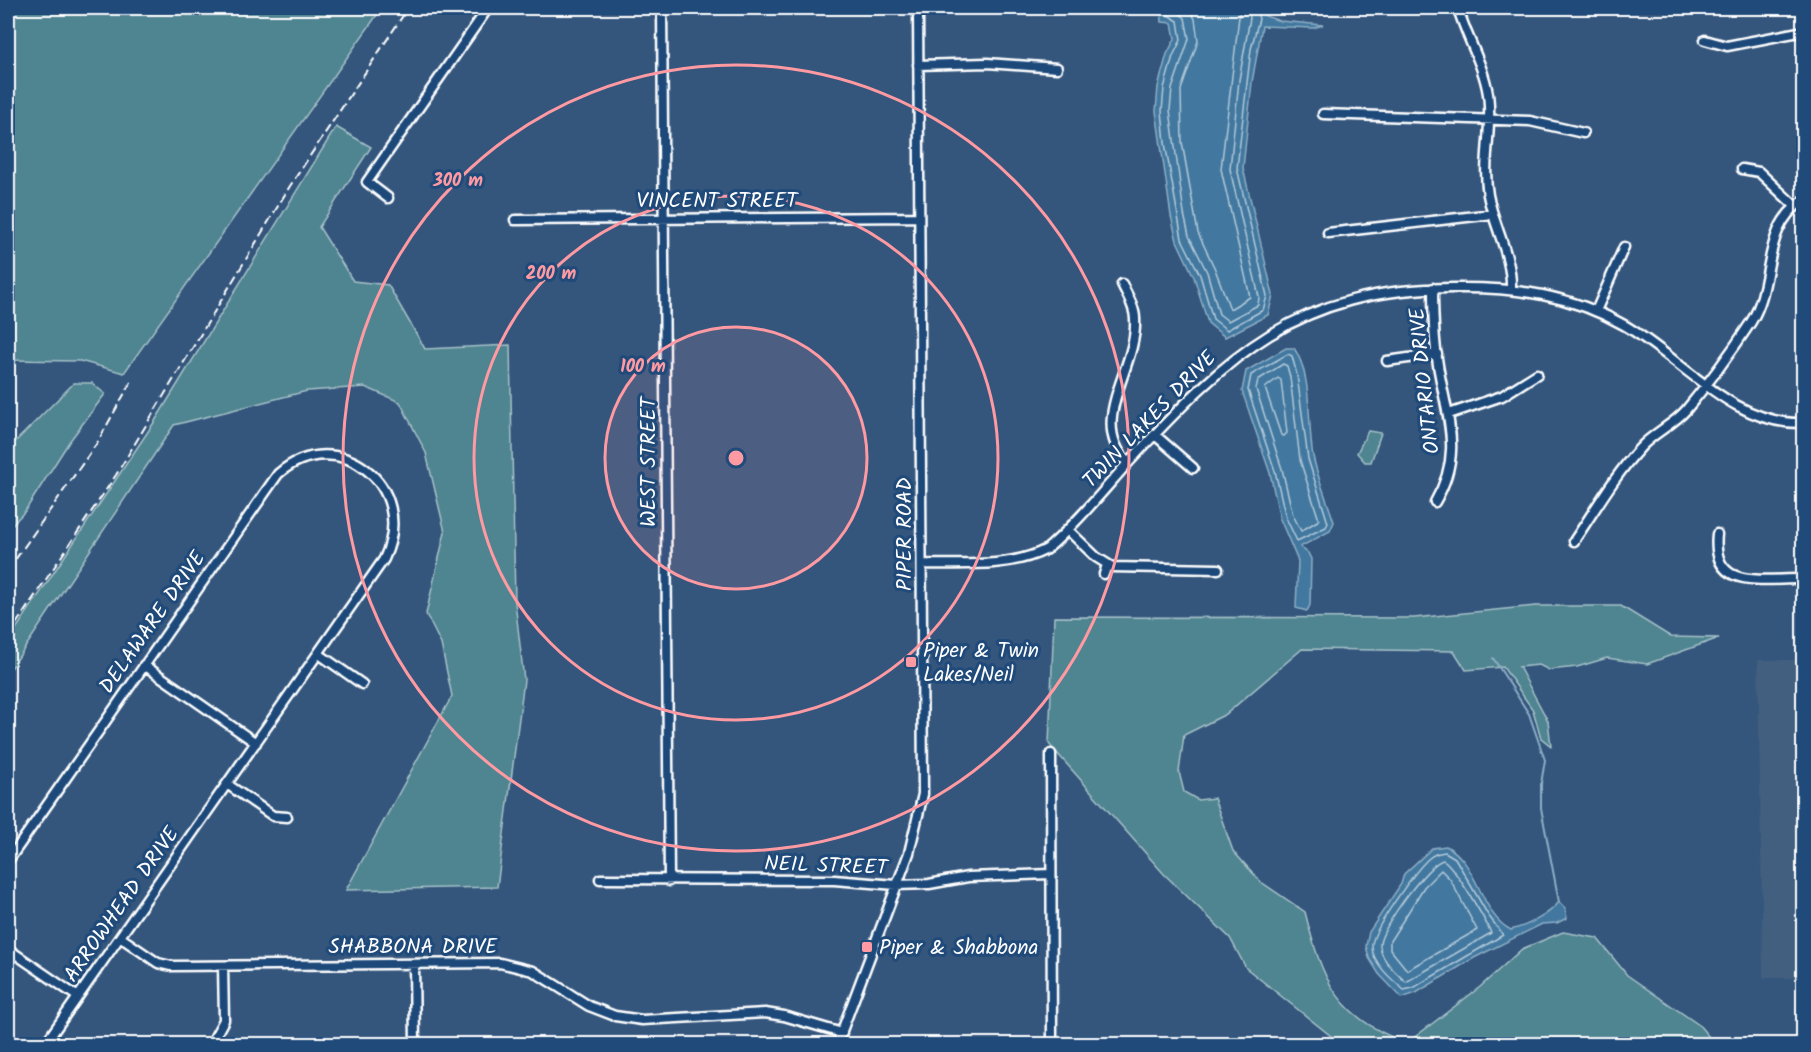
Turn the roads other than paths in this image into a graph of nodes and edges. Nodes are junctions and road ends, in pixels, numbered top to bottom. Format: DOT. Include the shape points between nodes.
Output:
graph roads {
  1 [pos="488,8"];
  2 [pos="662,8"];
  3 [pos="918,8"];
  4 [pos="1458,8"];
  5 [pos="1803,31"];
  6 [pos="1705,40"];
  7 [pos="918,65"];
  8 [pos="1057,68"];
  9 [pos="1323,114"];
  10 [pos="1488,119"];
  11 [pos="1583,133"];
  12 [pos="1742,169"];
  13 [pos="388,198"];
  14 [pos="1803,200"];
  15 [pos="1795,206"];
  16 [pos="1493,214"];
  17 [pos="919,217"];
  18 [pos="664,219"];
  19 [pos="515,220"];
  20 [pos="1328,233"];
  21 [pos="1624,248"];
  22 [pos="1122,284"];
  23 [pos="1433,288"];
  24 [pos="1511,288"];
  25 [pos="1596,311"];
  26 [pos="1437,354"];
  27 [pos="1387,361"];
  28 [pos="1537,374"];
  29 [pos="1706,383"];
  30 [pos="1449,414"];
  31 [pos="1803,423"];
  32 [pos="1155,435"];
  33 [pos="1128,463"];
  34 [pos="357,464"];
  35 [pos="1193,468"];
  36 [pos="1435,502"];
  37 [pos="1068,530"];
  38 [pos="1718,534"];
  39 [pos="1574,541"];
  40 [pos="922,564"];
  41 [pos="1218,569"];
  42 [pos="1803,579"];
  43 [pos="318,654"];
  44 [pos="144,665"];
  45 [pos="362,684"];
  46 [pos="256,743"];
  47 [pos="1051,753"];
  48 [pos="227,784"];
  49 [pos="287,817"];
  50 [pos="8,861"];
  51 [pos="1050,874"];
  52 [pos="600,879"];
  53 [pos="669,881"];
  54 [pos="897,885"];
  55 [pos="120,937"];
  56 [pos="8,949"];
  57 [pos="414,964"];
  58 [pos="223,966"];
  59 [pos="78,997"];
  60 [pos="842,1033"];
  61 [pos="45,1044"];
  62 [pos="211,1044"];
  63 [pos="415,1044"];
  64 [pos="837,1044"];
  65 [pos="1052,1044"];
  1 -- 13 [label="street" via="367,182"];
  2 -- 18 [label="street, WEST STREET"];
  3 -- 7 [label="street, PIPER ROAD"];
  4 -- 10 [label="street" via="1481,66 1488,96"];
  5 -- 6 [label="street" via="1727,46"];
  7 -- 8 [label="street" via="987,63"];
  7 -- 17 [label="street, PIPER ROAD"];
  9 -- 10 [label="street"];
  10 -- 11 [label="street" via="1530,121"];
  10 -- 16 [label="street" via="1486,180"];
  12 -- 15 [label="street" via="1759,172"];
  14 -- 15 [label="street"];
  15 -- 29 [label="street" via="1773,239 1768,277 1758,308"];
  16 -- 20 [label="street"];
  16 -- 24 [label="street" via="1512,274"];
  17 -- 18 [label="street, VINCENT STREET"];
  17 -- 40 [label="street, PIPER ROAD"];
  18 -- 19 [label="street, VINCENT STREET"];
  18 -- 53 [label="street, WEST STREET"];
  21 -- 25 [label="street"];
  22 -- 33 [label="street" via="1133,308 1135,327 1110,428 1114,446"];
  23 -- 24 [label="street, TWIN LAKES DRIVE"];
  23 -- 26 [label="street, ONTARIO DRIVE"];
  23 -- 32 [label="street, TWIN LAKES DRIVE" via="1350,300 1280,328 1213,375"];
  24 -- 25 [label="street, TWIN LAKES DRIVE" via="1551,295"];
  25 -- 29 [label="street, TWIN LAKES DRIVE" via="1643,336"];
  26 -- 27 [label="street"];
  26 -- 30 [label="street, ONTARIO DRIVE"];
  28 -- 30 [label="street" via="1502,396"];
  29 -- 31 [label="street, TWIN LAKES DRIVE" via="1752,413 1778,422"];
  29 -- 39 [label="street" via="1685,411 1640,448"];
  30 -- 36 [label="street, ONTARIO DRIVE" via="1450,470"];
  32 -- 33 [label="street, TWIN LAKES DRIVE"];
  32 -- 35 [label="street"];
  33 -- 37 [label="street, TWIN LAKES DRIVE"];
  34 -- 43 [label="street, ARROWHEAD DRIVE" via="387,493 394,517 393,535 384,559"];
  34 -- 44 [label="street, DELAWARE DRIVE" via="321,455 294,462 278,474"];
  37 -- 40 [label="street, TWIN LAKES DRIVE" via="1047,549 1027,559"];
  37 -- 41 [label="street" via="1106,569"];
  38 -- 42 [label="street" via="1717,558 1729,573 1746,578"];
  40 -- 54 [label="street, PIPER ROAD" via="923,794"];
  43 -- 45 [label="street"];
  43 -- 46 [label="street, ARROWHEAD DRIVE"];
  44 -- 46 [label="street"];
  44 -- 50 [label="street, DELAWARE DRIVE"];
  46 -- 48 [label="street, ARROWHEAD DRIVE"];
  47 -- 51 [label="street"];
  48 -- 49 [label="street" via="273,816"];
  48 -- 55 [label="street, ARROWHEAD DRIVE"];
  51 -- 54 [label="street, NEIL STREET"];
  51 -- 65 [label="street"];
  52 -- 53 [label="street, NEIL STREET"];
  53 -- 54 [label="street, NEIL STREET" via="834,880"];
  54 -- 60 [label="street, PIPER ROAD"];
  55 -- 58 [label="street, SHABBONA DRIVE" via="164,965"];
  55 -- 59 [label="street, ARROWHEAD DRIVE"];
  56 -- 59 [label="street"];
  57 -- 58 [label="street, SHABBONA DRIVE"];
  57 -- 60 [label="street, SHABBONA DRIVE" via="514,965 546,978 589,1006 630,1018 765,1013"];
  57 -- 63 [label="street"];
  58 -- 62 [label="street" via="224,1020"];
  59 -- 61 [label="street, ARROWHEAD DRIVE"];
  60 -- 64 [label="street, PIPER ROAD"];
}
